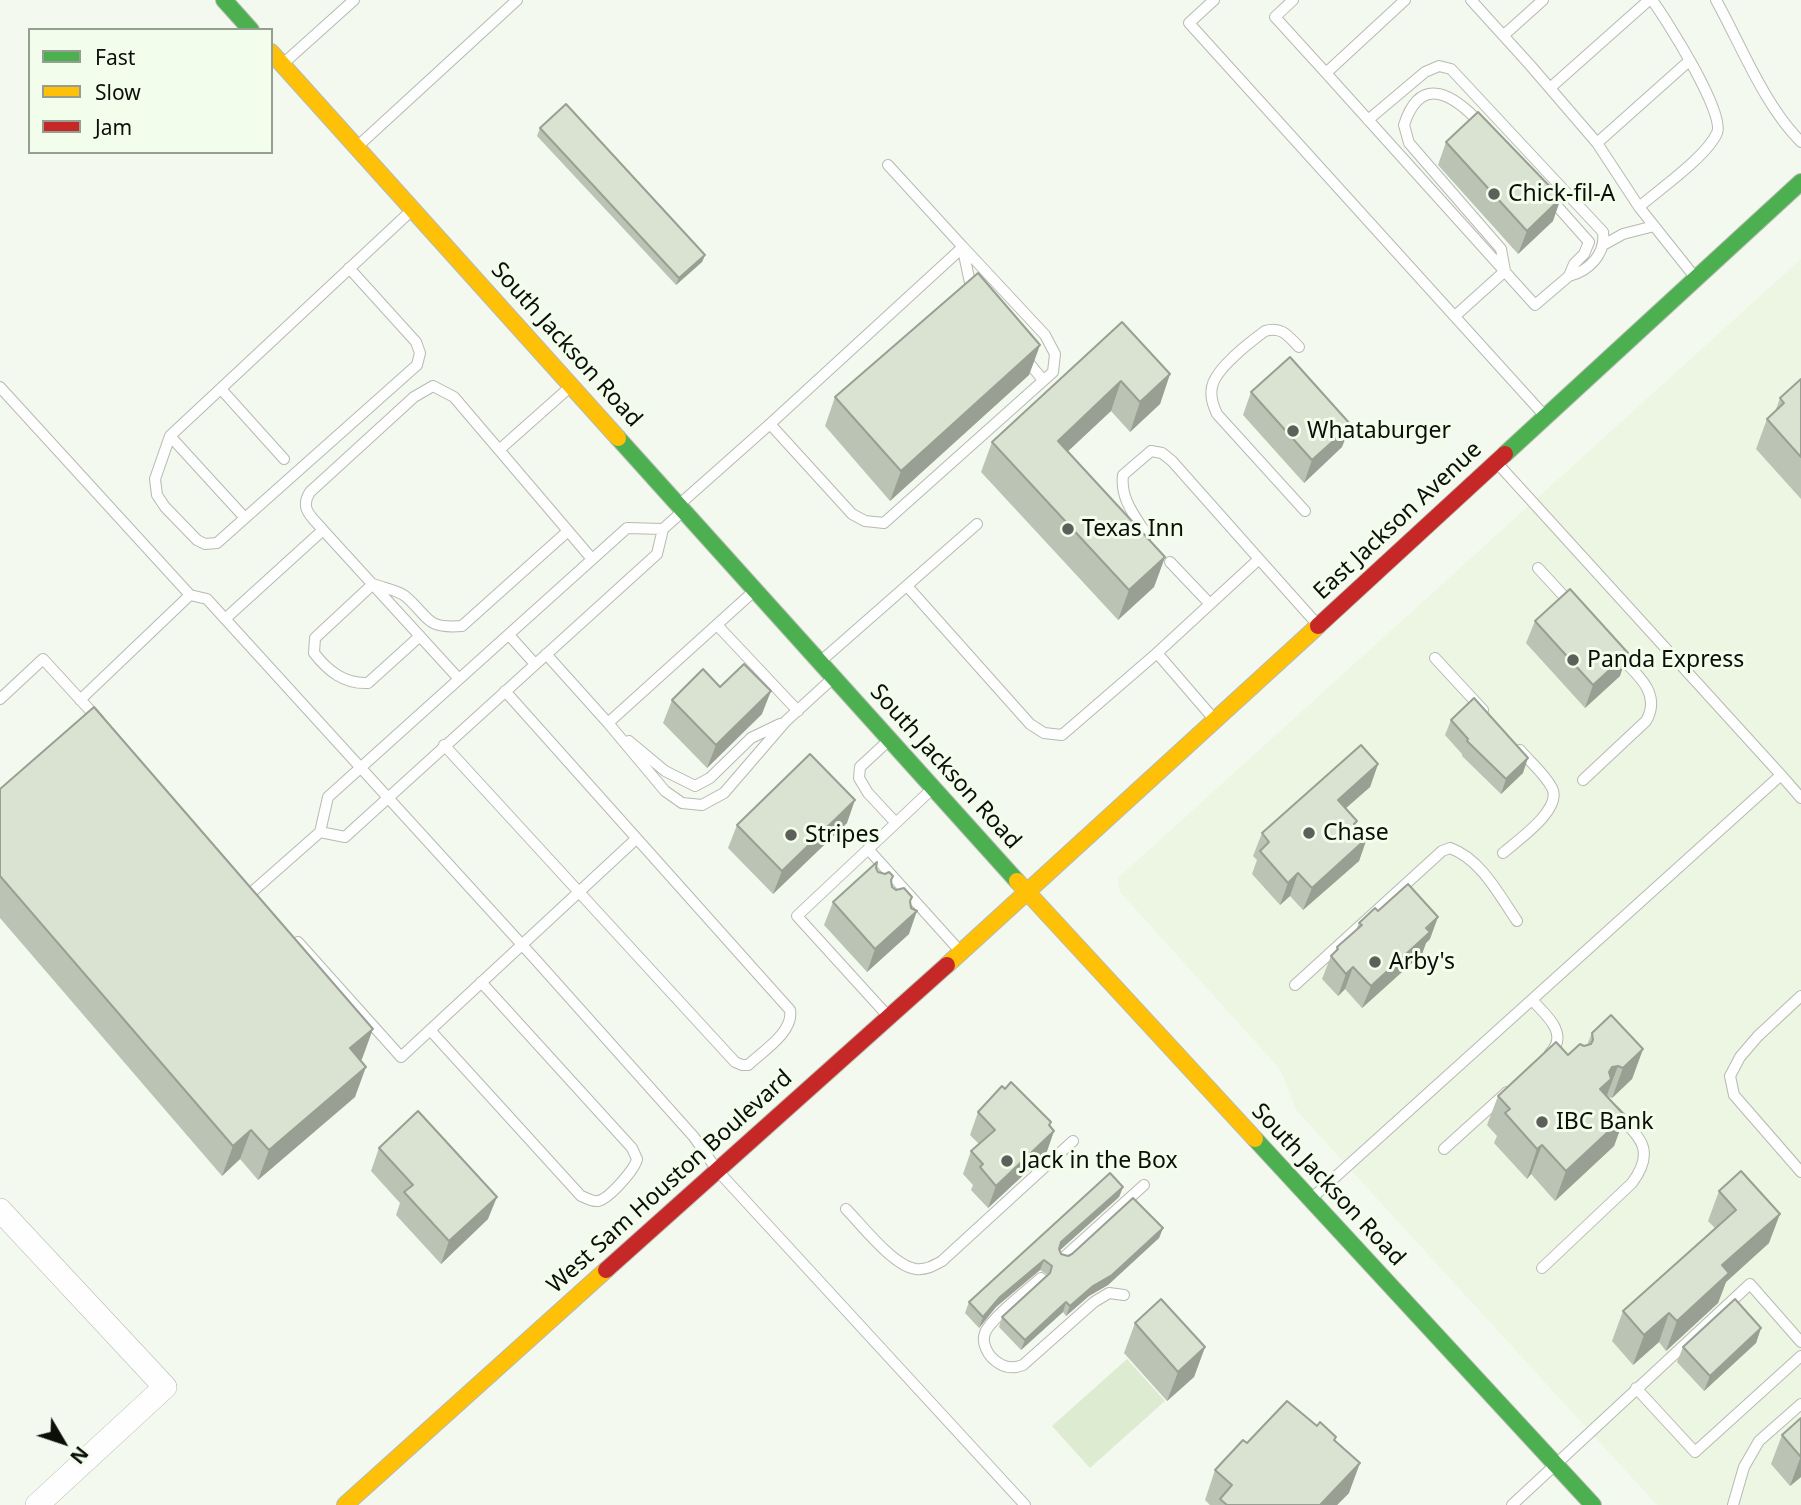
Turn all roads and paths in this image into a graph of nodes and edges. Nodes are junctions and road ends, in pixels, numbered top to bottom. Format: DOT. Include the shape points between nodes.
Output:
graph roads {
  1 [pos="224,0"];
  2 [pos="354,0"];
  3 [pos="517,0"];
  4 [pos="1214,0"];
  5 [pos="1293,0"];
  6 [pos="1405,0"];
  7 [pos="1471,0"];
  8 [pos="1543,0"];
  9 [pos="1650,0"];
  10 [pos="1716,0"];
  11 [pos="249,28"];
  12 [pos="1504,35"];
  13 [pos="273,54"];
  14 [pos="1689,61"];
  15 [pos="283,64"];
  16 [pos="1326,73"];
  17 [pos="1550,88"];
  18 [pos="1368,120"];
  19 [pos="1493,137"];
  20 [pos="1801,142"];
  21 [pos="1597,143"];
  22 [pos="358,146"];
  23 [pos="888,165"];
  24 [pos="1801,182"];
  25 [pos="1539,187"];
  26 [pos="1639,207"];
  27 [pos="414,208"];
  28 [pos="1654,226"];
  29 [pos="1605,244"];
  30 [pos="963,247"];
  31 [pos="349,268"];
  32 [pos="1505,271"];
  33 [pos="1569,276"];
  34 [pos="1696,279"];
  35 [pos="980,302"];
  36 [pos="1455,316"];
  37 [pos="1299,347"];
  38 [pos="1019,351"];
  39 [pos="1043,380"];
  40 [pos="572,385"];
  41 [pos="0,387"];
  42 [pos="221,388"];
  43 [pos="1546,416"];
  44 [pos="770,424"];
  45 [pos="170,436"];
  46 [pos="499,450"];
  47 [pos="284,458"];
  48 [pos="1496,462"];
  49 [pos="681,507"];
  50 [pos="1305,511"];
  51 [pos="245,518"];
  52 [pos="977,524"];
  53 [pos="663,529"];
  54 [pos="323,530"];
  55 [pos="568,531"];
  56 [pos="1147,535"];
  57 [pos="592,559"];
  58 [pos="1259,559"];
  59 [pos="1170,562"];
  60 [pos="1538,568"];
  61 [pos="373,584"];
  62 [pos="907,586"];
  63 [pos="755,590"];
  64 [pos="190,595"];
  65 [pos="1210,604"];
  66 [pos="1583,617"];
  67 [pos="225,619"];
  68 [pos="717,625"];
  69 [pos="1318,625"];
  70 [pos="509,635"];
  71 [pos="420,636"];
  72 [pos="1610,646"];
  73 [pos="1157,653"];
  74 [pos="546,654"];
  75 [pos="1435,658"];
  76 [pos="820,662"];
  77 [pos="535,664"];
  78 [pos="834,678"];
  79 [pos="459,679"];
  80 [pos="505,691"];
  81 [pos="0,699"];
  82 [pos="80,700"];
  83 [pos="797,710"];
  84 [pos="1491,719"];
  85 [pos="1215,720"];
  86 [pos="786,721"];
  87 [pos="608,723"];
  88 [pos="107,730"];
  89 [pos="889,740"];
  90 [pos="1510,740"];
  91 [pos="444,745"];
  92 [pos="360,768"];
  93 [pos="1781,775"];
  94 [pos="1583,780"];
  95 [pos="933,788"];
  96 [pos="387,797"];
  97 [pos="1801,797"];
  98 [pos="896,823"];
  99 [pos="320,832"];
  100 [pos="636,839"];
  101 [pos="868,849"];
  102 [pos="1503,853"];
  103 [pos="243,882"];
  104 [pos="252,892"];
  105 [pos="579,892"];
  106 [pos="1027,893"];
  107 [pos="261,902"];
  108 [pos="1517,921"];
  109 [pos="830,931"];
  110 [pos="289,933"];
  111 [pos="819,940"];
  112 [pos="522,944"];
  113 [pos="844,946"];
  114 [pos="961,952"];
  115 [pos="834,956"];
  116 [pos="863,968"];
  117 [pos="853,978"];
  118 [pos="481,982"];
  119 [pos="1294,985"];
  120 [pos="1801,996"];
  121 [pos="1532,1000"];
  122 [pos="889,1017"];
  123 [pos="430,1030"];
  124 [pos="1545,1056"];
  125 [pos="1515,1084"];
  126 [pos="1606,1103"];
  127 [pos="1073,1140"];
  128 [pos="1444,1149"];
  129 [pos="717,1170"];
  130 [pos="1801,1172"];
  131 [pos="1144,1185"];
  132 [pos="1310,1199"];
  133 [pos="846,1209"];
  134 [pos="0,1210"];
  135 [pos="1063,1258"];
  136 [pos="1542,1268"];
  137 [pos="1041,1278"];
  138 [pos="1124,1295"];
  139 [pos="1801,1342"];
  140 [pos="1801,1356"];
  141 [pos="1636,1388"];
  142 [pos="1801,1404"];
  143 [pos="1556,1465"];
  144 [pos="1586,1503"];
  145 [pos="37,1505"];
  146 [pos="345,1505"];
  147 [pos="1025,1505"];
  148 [pos="1511,1505"];
  149 [pos="1733,1505"];
  1 -- 11 [label="main road"];
  2 -- 15 [label="lane"];
  3 -- 22 [label="lane"];
  4 -- 36 [label="lane" via="1189,23"];
  5 -- 16 [label="lane" via="1275,18"];
  6 -- 16 [label="lane"];
  7 -- 12 [label="lane"];
  8 -- 12 [label="lane"];
  9 -- 14 [label="lane" via="1674,31"];
  9 -- 17 [label="lane"];
  10 -- 20 [label="lane" via="1768,96"];
  12 -- 17 [label="lane"];
  13 -- 15 [label="main road, South Jackson Road"];
  14 -- 21 [label="lane"];
  14 -- 26 [label="lane" via="1717,113 1719,130 1709,146"];
  15 -- 22 [label="main road, South Jackson Road"];
  16 -- 18 [label="lane"];
  17 -- 21 [label="lane"];
  18 -- 29 [label="lane" via="1425,72 1439,66 1451,69 1603,232"];
  18 -- 32 [label="lane"];
  19 -- 32 [label="lane" via="1465,107 1438,93 1414,103 1404,125 1409,143 1501,248"];
  21 -- 26 [label="lane"];
  22 -- 27 [label="main road, South Jackson Road"];
  23 -- 30 [label="lane"];
  24 -- 34 [label="main road, East Jackson Avenue"];
  25 -- 33 [label="lane" via="1589,242"];
  26 -- 28 [label="lane"];
  27 -- 31 [label="lane"];
  27 -- 40 [label="main road, South Jackson Road"];
  28 -- 29 [label="lane"];
  28 -- 34 [label="lane"];
  29 -- 33 [label="lane" via="1581,273"];
  30 -- 35 [label="lane" via="972,292"];
  30 -- 39 [label="lane" via="1045,335 1055,354 1053,372"];
  30 -- 44 [label="lane"];
  31 -- 42 [label="lane"];
  31 -- 51 [label="lane" via="416,342 417,365"];
  32 -- 33 [label="lane" via="1535,305"];
  32 -- 36 [label="lane"];
  34 -- 43 [label="main road, East Jackson Avenue"];
  36 -- 43 [label="lane"];
  37 -- 50 [label="lane" via="1284,331 1265,331 1220,372 1212,385 1212,402 1217,414"];
  38 -- 39 [label="lane"];
  39 -- 44 [label="lane" via="884,523 852,514"];
  40 -- 46 [label="lane"];
  40 -- 49 [label="main road, South Jackson Road"];
  41 -- 64 [label="lane"];
  42 -- 45 [label="lane"];
  42 -- 47 [label="lane"];
  43 -- 48 [label="main road, East Jackson Avenue"];
  44 -- 49 [label="lane"];
  45 -- 51 [label="lane"];
  45 -- 51 [label="lane" via="155,479 156,495 165,507 205,544 217,543"];
  46 -- 54 [label="lane" via="454,397 433,386 414,397 310,492 305,510"];
  46 -- 55 [label="lane"];
  48 -- 69 [label="main road, East Jackson Avenue"];
  48 -- 93 [label="lane"];
  49 -- 53 [label="lane"];
  49 -- 63 [label="main road, South Jackson Road"];
  52 -- 62 [label="lane"];
  53 -- 57 [label="lane" via="627,528"];
  53 -- 74 [label="lane" via="657,554"];
  54 -- 61 [label="lane"];
  54 -- 67 [label="lane"];
  55 -- 57 [label="lane"];
  55 -- 61 [label="lane" via="462,626 443,628 429,621 403,594"];
  56 -- 58 [label="lane" via="1125,499 1122,484 1123,475 1152,451 1172,461"];
  57 -- 70 [label="lane"];
  58 -- 65 [label="lane"];
  58 -- 69 [label="lane"];
  59 -- 65 [label="lane"];
  60 -- 66 [label="lane"];
  61 -- 71 [label="lane"];
  61 -- 71 [label="lane" via="315,638 314,653 328,670 353,683 368,683"];
  62 -- 73 [label="lane" via="1030,724 1044,733 1062,735"];
  62 -- 76 [label="lane"];
  63 -- 68 [label="lane"];
  63 -- 76 [label="main road, South Jackson Road"];
  64 -- 67 [label="lane" via="207,598"];
  64 -- 82 [label="lane"];
  65 -- 73 [label="lane"];
  67 -- 92 [label="lane"];
  68 -- 83 [label="lane"];
  68 -- 87 [label="lane"];
  69 -- 85 [label="main road, East Jackson Avenue"];
  70 -- 77 [label="lane"];
  70 -- 79 [label="lane"];
  71 -- 79 [label="lane"];
  72 -- 94 [label="lane" via="1651,692 1651,712"];
  73 -- 85 [label="lane"];
  74 -- 77 [label="lane"];
  74 -- 87 [label="lane"];
  75 -- 84 [label="lane"];
  76 -- 78 [label="main road, South Jackson Road"];
  77 -- 80 [label="lane"];
  78 -- 83 [label="lane"];
  78 -- 89 [label="main road, South Jackson Road"];
  79 -- 92 [label="lane"];
  80 -- 91 [label="lane"];
  80 -- 100 [label="lane"];
  81 -- 82 [label="lane" via="43,659"];
  82 -- 88 [label="lane"];
  83 -- 86 [label="lane"];
  85 -- 106 [label="main road, East Jackson Avenue"];
  86 -- 87 [label="lane" via="751,738 710,778 695,786 665,771"];
  86 -- 87 [label="lane" via="724,793 702,805 682,803 664,791"];
  89 -- 95 [label="main road, South Jackson Road"];
  89 -- 98 [label="lane" via="860,767 859,778"];
  90 -- 102 [label="lane" via="1547,780 1554,799 1548,812"];
  91 -- 96 [label="lane"];
  91 -- 105 [label="lane"];
  92 -- 96 [label="lane"];
  92 -- 99 [label="lane" via="328,797"];
  93 -- 97 [label="lane"];
  93 -- 121 [label="lane"];
  95 -- 98 [label="lane"];
  95 -- 106 [label="main road, South Jackson Road"];
  96 -- 99 [label="lane" via="345,837"];
  96 -- 112 [label="lane"];
  98 -- 101 [label="lane"];
  99 -- 104 [label="lane"];
  100 -- 105 [label="lane"];
  100 -- 105 [label="lane" via="790,1010 788,1028 748,1065 735,1062"];
  101 -- 111 [label="lane" via="797,916"];
  101 -- 114 [label="lane" via="902,895"];
  103 -- 104 [label="lane"];
  104 -- 107 [label="lane"];
  105 -- 112 [label="lane"];
  106 -- 114 [label="main road, West Sam Houston Boulevard"];
  106 -- 132 [label="main road, South Jackson Road"];
  108 -- 119 [label="lane" via="1492,884 1466,856 1450,848"];
  109 -- 111 [label="lane"];
  110 -- 123 [label="lane" via="401,1057"];
  111 -- 115 [label="lane"];
  112 -- 118 [label="lane"];
  112 -- 129 [label="lane" via="694,1137"];
  113 -- 115 [label="lane"];
  114 -- 122 [label="main road, West Sam Houston Boulevard"];
  115 -- 117 [label="lane"];
  116 -- 117 [label="lane"];
  117 -- 122 [label="lane"];
  118 -- 123 [label="lane"];
  118 -- 123 [label="lane" via="632,1148 635,1168 602,1200 581,1196"];
  120 -- 130 [label="lane" via="1740,1057 1730,1076 1734,1095"];
  121 -- 124 [label="lane" via="1556,1028 1559,1039 1559,1051"];
  121 -- 132 [label="lane"];
  122 -- 129 [label="main road, West Sam Houston Boulevard"];
  125 -- 128 [label="lane"];
  126 -- 136 [label="lane" via="1641,1139 1645,1149 1641,1171"];
  127 -- 133 [label="lane" via="931,1267 913,1269 896,1260"];
  129 -- 146 [label="main road, West Sam Houston Boulevard"];
  129 -- 147 [label="lane"];
  131 -- 135 [label="lane"];
  132 -- 143 [label="main road, South Jackson Road"];
  134 -- 145 [label="street" via="165,1387"];
  137 -- 138 [label="lane" via="985,1332 986,1351 1000,1364 1023,1365 1094,1302 1108,1293"];
  139 -- 141 [label="lane" via="1750,1284"];
  140 -- 141 [label="lane" via="1695,1452"];
  141 -- 143 [label="lane"];
  142 -- 149 [label="lane" via="1759,1441 1744,1467"];
  143 -- 144 [label="main road, South Jackson Road"];
  143 -- 148 [label="lane"];
}
